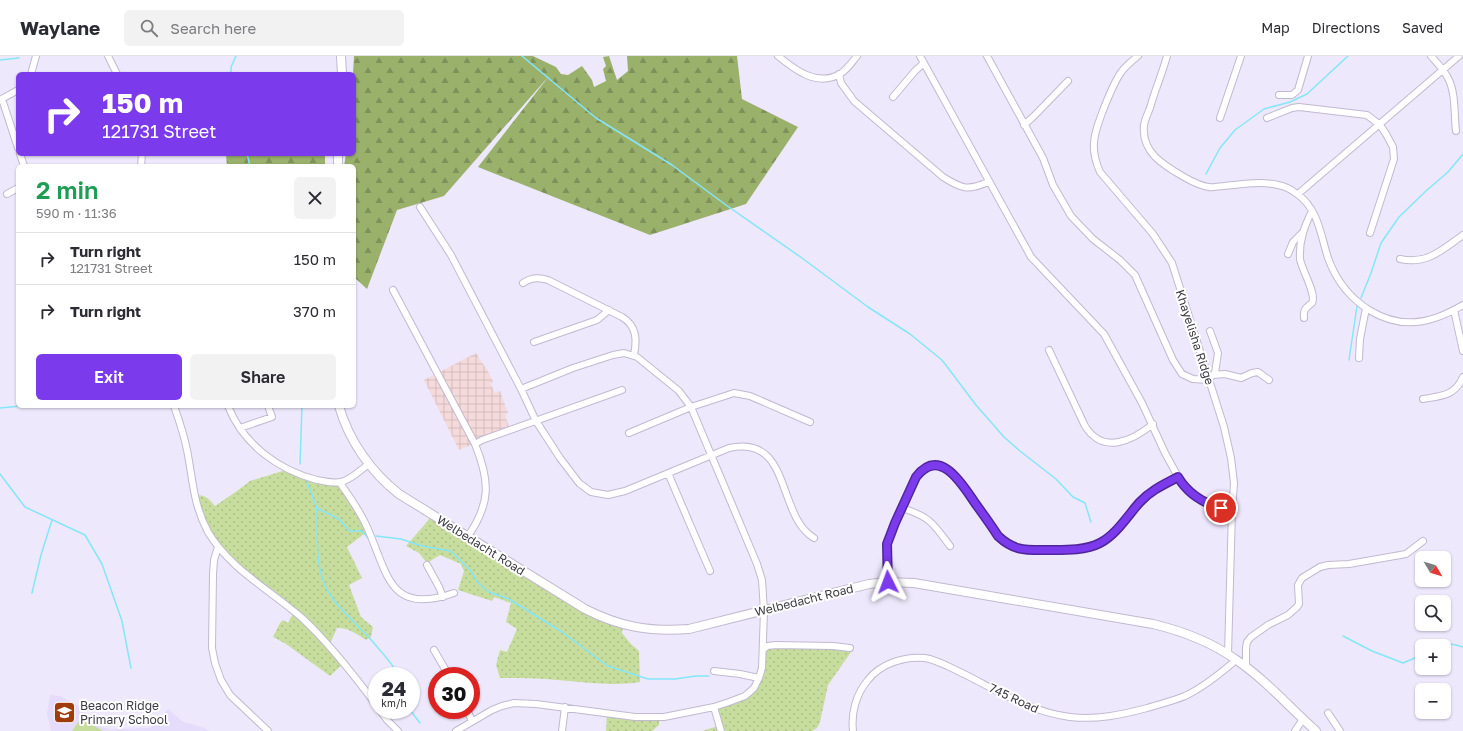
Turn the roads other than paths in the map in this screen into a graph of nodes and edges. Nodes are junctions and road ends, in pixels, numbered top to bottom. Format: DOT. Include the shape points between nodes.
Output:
graph roads {
  1 [pos="36,56"];
  2 [pos="108,56"];
  3 [pos="341,56"];
  4 [pos="778,56"];
  5 [pos="857,56"];
  6 [pos="920,56"];
  7 [pos="987,56"];
  8 [pos="1138,56"];
  9 [pos="1167,56"];
  10 [pos="1240,56"];
  11 [pos="1308,56"];
  12 [pos="1431,56"];
  13 [pos="1459,56"];
  14 [pos="924,63"];
  15 [pos="1444,71"];
  16 [pos="32,72"];
  17 [pos="116,72"];
  18 [pos="342,72"];
  19 [pos="839,74"];
  20 [pos="1068,81"];
  21 [pos="16,91"];
  22 [pos="1279,96"];
  23 [pos="893,97"];
  24 [pos="1,100"];
  25 [pos="1220,118"];
  26 [pos="1267,118"];
  27 [pos="1024,125"];
  28 [pos="1380,125"];
  29 [pos="1456,131"];
  30 [pos="16,142"];
  31 [pos="988,182"];
  32 [pos="16,189"];
  33 [pos="7,194"];
  34 [pos="1298,194"];
  35 [pos="420,207"];
  36 [pos="1312,211"];
  37 [pos="1370,233"];
  38 [pos="1302,234"];
  39 [pos="1463,235"];
  40 [pos="1288,254"];
  41 [pos="1400,259"];
  42 [pos="523,283"];
  43 [pos="393,290"];
  44 [pos="1463,305"];
  45 [pos="1366,308"];
  46 [pos="609,310"];
  47 [pos="1454,310"];
  48 [pos="1304,318"];
  49 [pos="1210,331"];
  50 [pos="534,342"];
  51 [pos="1049,350"];
  52 [pos="1463,351"];
  53 [pos="634,356"];
  54 [pos="1359,358"];
  55 [pos="1213,375"];
  56 [pos="1463,377"];
  57 [pos="1208,380"];
  58 [pos="1269,380"];
  59 [pos="521,388"];
  60 [pos="622,390"];
  61 [pos="1423,399"];
  62 [pos="691,407"];
  63 [pos="175,408"];
  64 [pos="229,408"];
  65 [pos="269,408"];
  66 [pos="340,408"];
  67 [pos="536,421"];
  68 [pos="810,422"];
  69 [pos="1152,424"];
  70 [pos="240,428"];
  71 [pos="629,433"];
  72 [pos="475,444"];
  73 [pos="711,455"];
  74 [pos="369,464"];
  75 [pos="668,473"];
  76 [pos="1178,477"];
  77 [pos="340,483"];
  78 [pos="902,508"];
  79 [pos="1232,510"];
  80 [pos="468,536"];
  81 [pos="814,538"];
  82 [pos="1423,541"];
  83 [pos="950,546"];
  84 [pos="218,547"];
  85 [pos="427,565"];
  86 [pos="710,571"];
  87 [pos="888,582"];
  88 [pos="454,593"];
  89 [pos="443,597"];
  90 [pos="764,610"];
  91 [pos="850,648"];
  92 [pos="764,649"];
  93 [pos="434,650"];
  94 [pos="1228,654"];
  95 [pos="1236,660"];
  96 [pos="444,667"];
  97 [pos="1246,667"];
  98 [pos="714,672"];
  99 [pos="759,678"];
  100 [pos="368,694"];
  101 [pos="565,707"];
  102 [pos="714,707"];
  103 [pos="1328,713"];
  104 [pos="386,719"];
  105 [pos="1303,719"];
  106 [pos="472,721"];
  107 [pos="268,731"];
  108 [pos="398,731"];
  109 [pos="456,731"];
  110 [pos="562,731"];
  111 [pos="720,731"];
  112 [pos="853,731"];
  113 [pos="1295,731"];
  114 [pos="1316,731"];
  115 [pos="1340,731"];
  1 -- 16 [label="street"];
  2 -- 17 [label="street"];
  3 -- 18 [label="street"];
  4 -- 19 [label="street" via="808,76 821,78"];
  5 -- 19 [label="street"];
  6 -- 14 [label="street"];
  7 -- 27 [label="street"];
  8 -- 57 [label="street, Khayelisha Ridge" via="1118,78 1098,124 1094,143 1095,159 1100,172 1153,234 1172,263"];
  9 -- 34 [label="street" via="1144,124 1145,140 1156,159 1188,179 1209,188 1278,184"];
  10 -- 25 [label="street"];
  11 -- 22 [label="street" via="1298,90 1292,94"];
  12 -- 15 [label="street"];
  13 -- 15 [label="street"];
  14 -- 23 [label="street"];
  14 -- 31 [label="street"];
  15 -- 28 [label="street"];
  15 -- 29 [label="street" via="1451,87"];
  19 -- 31 [label="street" via="854,101 943,177 965,188 977,187"];
  20 -- 27 [label="street"];
  21 -- 24 [label="street"];
  24 -- 30 [label="street"];
  26 -- 28 [label="street" via="1292,108 1299,108 1367,115"];
  27 -- 57 [label="street" via="1071,216 1134,275 1182,374 1193,379"];
  28 -- 34 [label="street"];
  28 -- 37 [label="street" via="1393,147 1394,159"];
  31 -- 69 [label="street" via="1031,257 1104,334"];
  32 -- 33 [label="street"];
  34 -- 36 [label="street"];
  35 -- 59 [label="street" via="452,258"];
  36 -- 38 [label="street"];
  36 -- 45 [label="street" via="1341,284"];
  38 -- 40 [label="street" via="1293,242"];
  38 -- 48 [label="street" via="1301,266 1314,297 1312,303 1305,308"];
  39 -- 41 [label="street" via="1422,260"];
  42 -- 46 [label="street" via="535,278 548,280"];
  43 -- 72 [label="street"];
  44 -- 47 [label="street"];
  45 -- 47 [label="street" via="1386,319 1407,321 1435,318"];
  45 -- 54 [label="street"];
  46 -- 50 [label="street" via="593,322"];
  46 -- 53 [label="street" via="626,319 633,327 636,338"];
  47 -- 52 [label="street"];
  49 -- 55 [label="street" via="1218,353"];
  51 -- 69 [label="street" via="1089,433 1107,442 1119,442 1141,433"];
  53 -- 59 [label="street" via="624,353 612,355"];
  53 -- 62 [label="street" via="679,391"];
  55 -- 57 [label="street"];
  55 -- 58 [label="street" via="1225,374 1241,378 1258,372"];
  56 -- 61 [label="street" via="1453,391"];
  57 -- 79 [label="street, Khayelisha Ridge" via="1222,420 1231,458 1234,482"];
  59 -- 67 [label="street"];
  60 -- 67 [label="street"];
  62 -- 68 [label="street" via="724,395 738,393"];
  62 -- 71 [label="street"];
  62 -- 73 [label="street"];
  63 -- 84 [label="street" via="187,448 196,504"];
  64 -- 70 [label="street"];
  65 -- 70 [label="street" via="272,417"];
  66 -- 74 [label="street, Welbedacht Road" via="349,432"];
  67 -- 72 [label="street"];
  67 -- 75 [label="street" via="573,476 591,492 601,495 618,494"];
  69 -- 76 [label="street"];
  70 -- 77 [label="street" via="264,455 288,470 315,479"];
  72 -- 80 [label="street" via="483,465 486,491 481,513"];
  73 -- 75 [label="street"];
  73 -- 81 [label="street" via="741,446 753,447 765,454 777,472 799,522 806,533"];
  73 -- 90 [label="street" via="760,572"];
  74 -- 77 [label="street"];
  74 -- 80 [label="street, Welbedacht Road" via="399,494"];
  75 -- 86 [label="street"];
  76 -- 78 [label="street" via="1148,495 1105,539 1082,548 1023,550 1006,543 998,536 961,482 946,468 939,466 930,466 918,474"];
  76 -- 79 [label="street" via="1192,494 1212,506"];
  77 -- 89 [label="street" via="363,518 379,559 397,590 416,600"];
  78 -- 83 [label="street" via="932,522"];
  78 -- 87 [label="street" via="887,544"];
  79 -- 94 [label="street, Khayelisha Ridge"];
  80 -- 90 [label="street, Welbedacht Road" via="585,609 623,625 642,629 690,629"];
  82 -- 97 [label="street" via="1406,554 1378,560 1328,565 1302,578 1298,585 1297,607 1247,642"];
  84 -- 100 [label="street" via="235,565 313,629"];
  84 -- 107 [label="street" via="213,574 214,663 230,695"];
  85 -- 89 [label="street"];
  87 -- 90 [label="street, Welbedacht Road" via="845,589"];
  87 -- 94 [label="street, Welbedacht Road" via="928,585 1153,624 1179,631"];
  88 -- 89 [label="street"];
  90 -- 92 [label="street"];
  91 -- 92 [label="street" via="776,645"];
  92 -- 99 [label="street"];
  93 -- 96 [label="street"];
  94 -- 95 [label="street, Welbedacht Road"];
  95 -- 97 [label="street, Welbedacht Road"];
  95 -- 112 [label="street, 745 Road" via="1185,696 1136,711 1100,718 1070,717 1046,712 932,660 905,659 872,674 864,684 856,702"];
  97 -- 105 [label="street, Welbedacht Road"];
  98 -- 99 [label="street"];
  99 -- 102 [label="street" via="754,688 745,696"];
  101 -- 102 [label="street" via="649,718 674,716"];
  101 -- 106 [label="street" via="514,703 497,707"];
  101 -- 110 [label="street"];
  102 -- 111 [label="street"];
  103 -- 115 [label="street"];
  104 -- 108 [label="street"];
  105 -- 113 [label="street"];
  105 -- 114 [label="street, Welbedacht Road"];
  106 -- 109 [label="street"];
}
